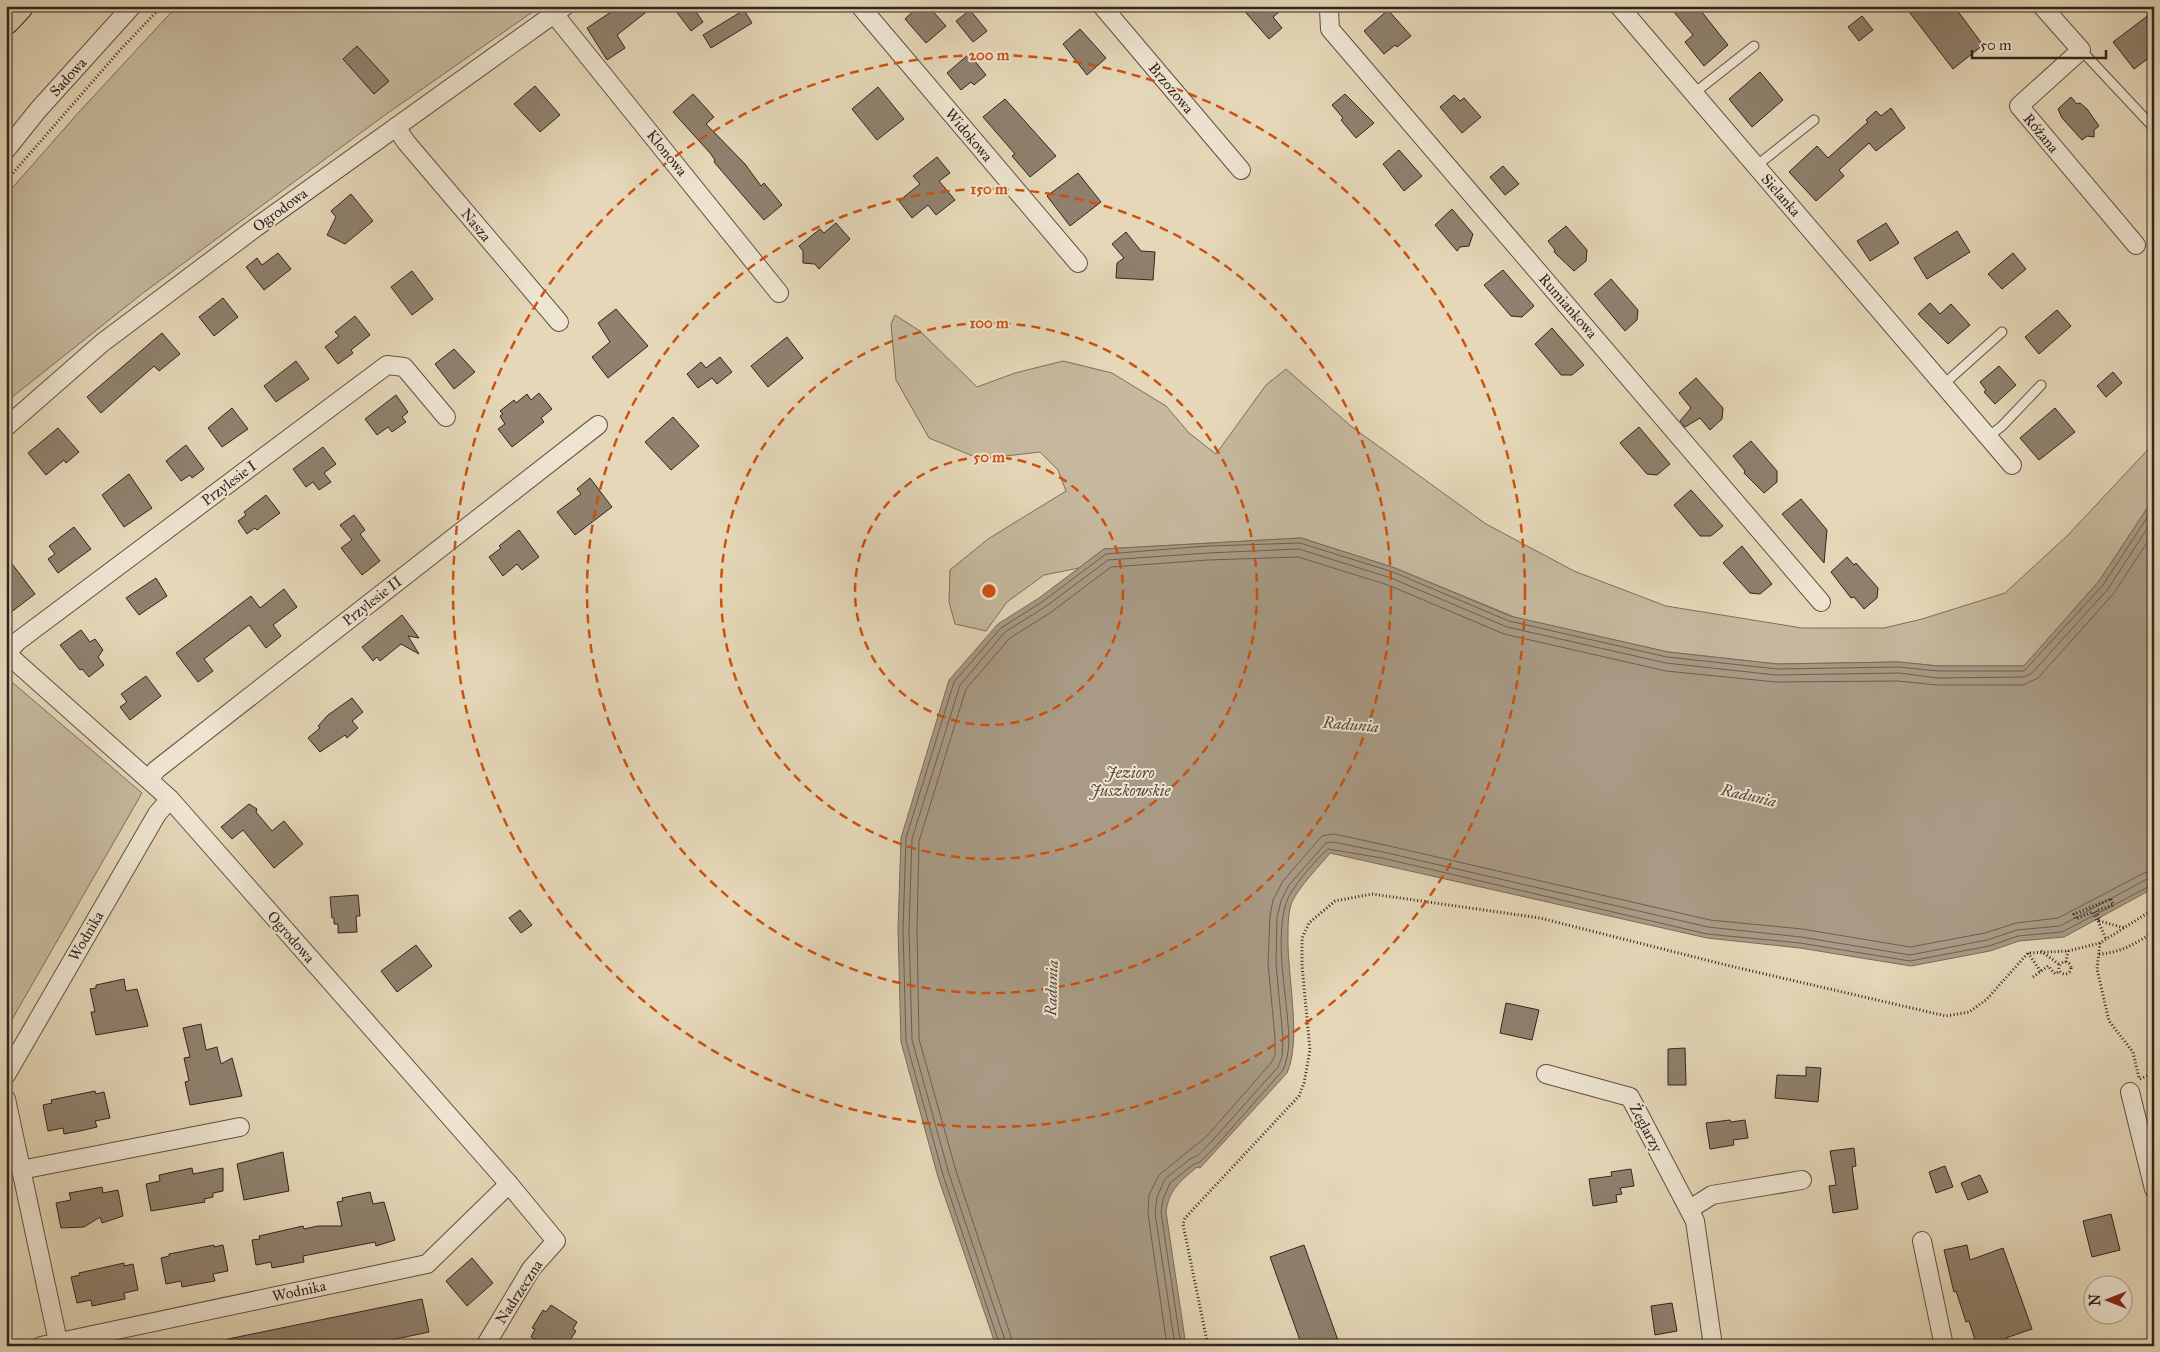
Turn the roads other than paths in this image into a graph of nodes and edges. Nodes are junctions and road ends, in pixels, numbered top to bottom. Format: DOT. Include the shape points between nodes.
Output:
graph roads {
  1 [pos="19,6"];
  2 [pos="132,6"];
  3 [pos="860,6"];
  4 [pos="1102,6"];
  5 [pos="1331,6"];
  6 [pos="1619,6"];
  7 [pos="2042,6"];
  8 [pos="560,10"];
  9 [pos="6,20"];
  10 [pos="1754,46"];
  11 [pos="2081,50"];
  12 [pos="1693,94"];
  13 [pos="1814,120"];
  14 [pos="396,127"];
  15 [pos="2154,128"];
  16 [pos="6,150"];
  17 [pos="1756,166"];
  18 [pos="1240,170"];
  19 [pos="2136,245"];
  20 [pos="1078,263"];
  21 [pos="780,293"];
  22 [pos="559,322"];
  23 [pos="2002,332"];
  24 [pos="1944,384"];
  25 [pos="2041,385"];
  26 [pos="446,417"];
  27 [pos="598,425"];
  28 [pos="6,427"];
  29 [pos="1988,437"];
  30 [pos="2012,465"];
  31 [pos="1821,602"];
  32 [pos="7,653"];
  33 [pos="149,780"];
  34 [pos="170,799"];
  35 [pos="1546,1074"];
  36 [pos="6,1075"];
  37 [pos="2135,1085"];
  38 [pos="6,1099"];
  39 [pos="240,1127"];
  40 [pos="20,1170"];
  41 [pos="1802,1180"];
  42 [pos="509,1184"];
  43 [pos="2154,1189"];
  44 [pos="1690,1209"];
  45 [pos="556,1241"];
  46 [pos="1922,1241"];
  47 [pos="59,1344"];
  48 [pos="41,1346"];
  49 [pos="485,1346"];
  50 [pos="1713,1346"];
  51 [pos="1944,1346"];
  1 -- 9 [label="highway"];
  2 -- 16 [label="street, Sadowa"];
  3 -- 20 [label="street, Widokowa"];
  4 -- 18 [label="street, Brzozowa"];
  5 -- 31 [label="street, Rumiankowa" via="1330,29"];
  6 -- 12 [label="street, Sielanka"];
  7 -- 11 [label="street"];
  8 -- 14 [label="street, Ogrodowa"];
  8 -- 21 [label="street, Klonowa"];
  10 -- 12 [label="lane"];
  11 -- 15 [label="lane"];
  11 -- 19 [label="street, Różana" via="2018,106"];
  12 -- 17 [label="street, Sielanka"];
  13 -- 17 [label="lane"];
  14 -- 22 [label="street, Nasza"];
  14 -- 28 [label="street, Ogrodowa" via="102,343"];
  17 -- 24 [label="street, Sielanka"];
  23 -- 24 [label="lane"];
  24 -- 29 [label="street, Sielanka"];
  25 -- 29 [label="lane"];
  26 -- 32 [label="street, Przylesie I" via="404,367 387,365 18,641"];
  27 -- 33 [label="street, Przylesie II" via="156,770"];
  29 -- 30 [label="street, Sielanka"];
  32 -- 33 [label="street, Ogrodowa"];
  33 -- 34 [label="street, Ogrodowa"];
  34 -- 36 [label="street, Wodnika" via="157,814"];
  34 -- 42 [label="street, Ogrodowa"];
  35 -- 44 [label="street, Żeglarzy" via="1630,1097"];
  37 -- 43 [label="street"];
  38 -- 40 [label="street"];
  39 -- 40 [label="street"];
  40 -- 47 [label="street"];
  41 -- 44 [label="street" via="1712,1196"];
  42 -- 45 [label="street, Ogrodowa"];
  42 -- 47 [label="street, Wodnika" via="427,1264"];
  44 -- 50 [label="street, Żeglarzy" via="1695,1221"];
  45 -- 49 [label="street, Nadrzeczna" via="531,1269"];
  46 -- 51 [label="street"];
  47 -- 48 [label="street, Wodnika"];
}
